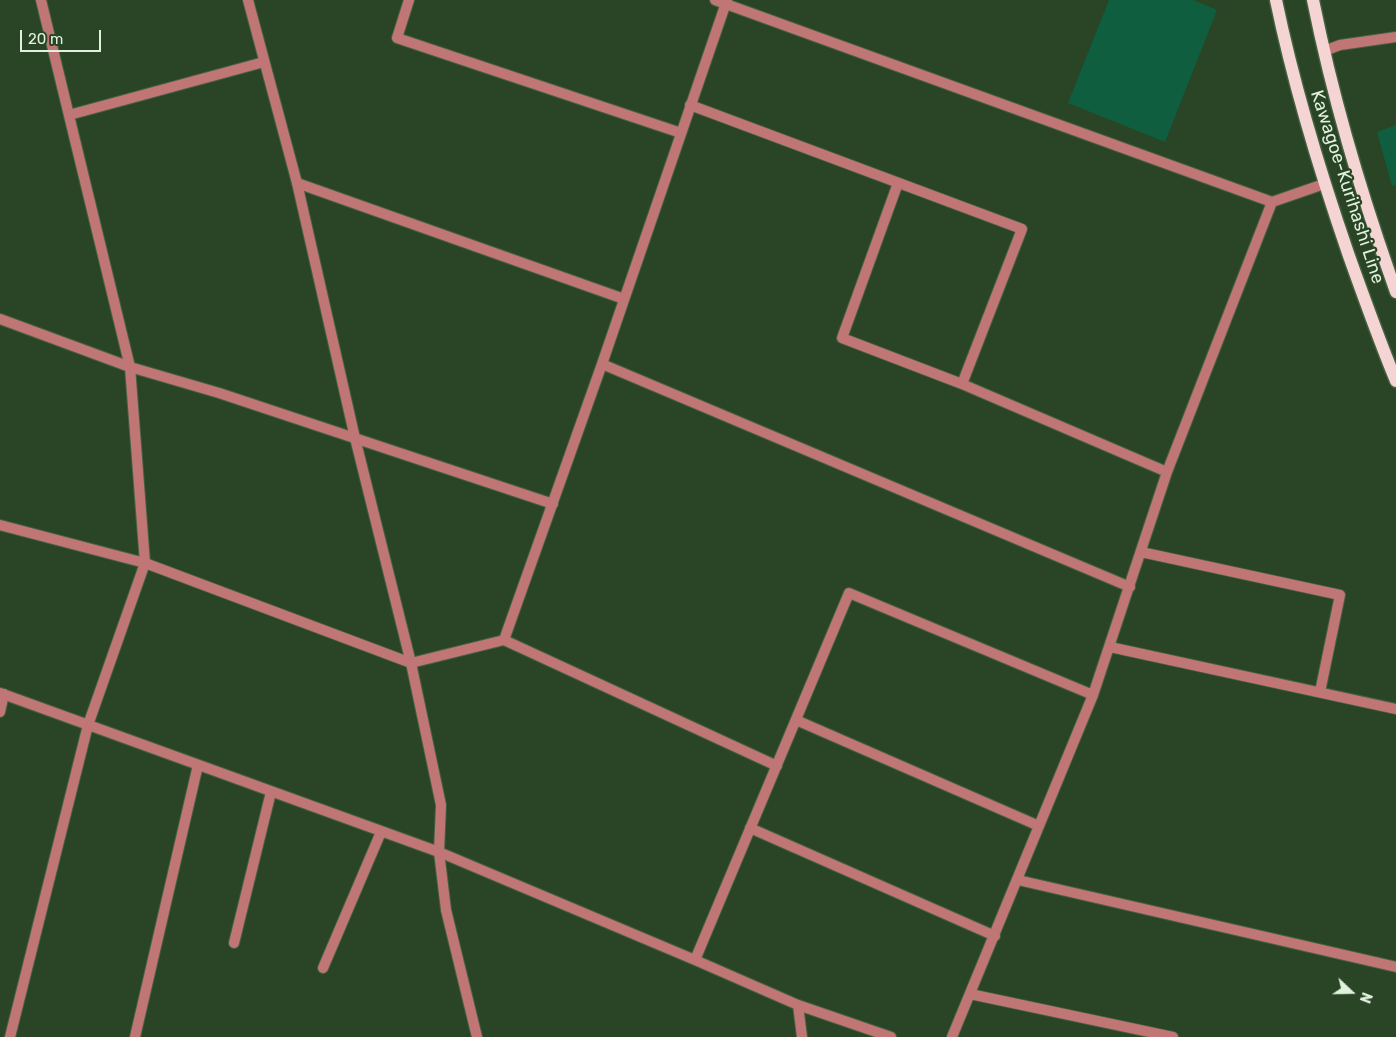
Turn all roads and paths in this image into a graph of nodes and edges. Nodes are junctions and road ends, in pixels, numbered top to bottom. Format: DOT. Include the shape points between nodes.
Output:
graph roads {
  1 [pos="41,0"];
  2 [pos="248,0"];
  3 [pos="410,0"];
  4 [pos="1276,0"];
  5 [pos="1313,0"];
  6 [pos="723,1"];
  7 [pos="1396,37"];
  8 [pos="1324,51"];
  9 [pos="264,62"];
  10 [pos="690,105"];
  11 [pos="69,115"];
  12 [pos="681,133"];
  13 [pos="297,183"];
  14 [pos="898,183"];
  15 [pos="1324,184"];
  16 [pos="1272,202"];
  17 [pos="1396,291"];
  18 [pos="624,299"];
  19 [pos="0,319"];
  20 [pos="602,364"];
  21 [pos="130,367"];
  22 [pos="1396,381"];
  23 [pos="962,384"];
  24 [pos="355,438"];
  25 [pos="1167,472"];
  26 [pos="553,504"];
  27 [pos="0,525"];
  28 [pos="1141,552"];
  29 [pos="145,563"];
  30 [pos="1130,588"];
  31 [pos="504,640"];
  32 [pos="1110,647"];
  33 [pos="411,663"];
  34 [pos="1320,692"];
  35 [pos="2,694"];
  36 [pos="1093,695"];
  37 [pos="1396,709"];
  38 [pos="0,712"];
  39 [pos="796,720"];
  40 [pos="88,725"];
  41 [pos="198,765"];
  42 [pos="777,766"];
  43 [pos="271,792"];
  44 [pos="1039,826"];
  45 [pos="750,828"];
  46 [pos="382,832"];
  47 [pos="438,852"];
  48 [pos="1018,880"];
  49 [pos="995,936"];
  50 [pos="234,943"];
  51 [pos="694,960"];
  52 [pos="1396,967"];
  53 [pos="323,968"];
  54 [pos="970,994"];
  55 [pos="798,1005"];
  56 [pos="10,1037"];
  57 [pos="135,1037"];
  58 [pos="476,1037"];
  59 [pos="802,1037"];
  60 [pos="891,1037"];
  61 [pos="952,1037"];
  62 [pos="1173,1037"];
  1 -- 11 [label="street"];
  2 -- 9 [label="street"];
  3 -- 12 [label="street" via="397,38"];
  4 -- 15 [label="main road, Kawagoe-Kurihashi Line" via="1288,58"];
  5 -- 8 [label="main road, Kawagoe-Kurihashi Line"];
  6 -- 10 [label="street"];
  6 -- 16 [label="street"];
  7 -- 8 [label="street" via="1340,45"];
  8 -- 17 [label="main road, Kawagoe-Kurihashi Line" via="1358,176"];
  9 -- 11 [label="street"];
  9 -- 13 [label="street"];
  10 -- 12 [label="street"];
  10 -- 14 [label="street"];
  11 -- 21 [label="street"];
  12 -- 18 [label="street"];
  13 -- 18 [label="street"];
  13 -- 24 [label="street"];
  14 -- 23 [label="street" via="842,338"];
  14 -- 23 [label="street" via="1022,229"];
  15 -- 16 [label="street"];
  15 -- 22 [label="main road, Kawagoe-Kurihashi Line" via="1379,342"];
  16 -- 25 [label="street"];
  18 -- 20 [label="street"];
  19 -- 21 [label="street"];
  20 -- 26 [label="street"];
  20 -- 30 [label="street"];
  21 -- 24 [label="street"];
  21 -- 29 [label="street"];
  23 -- 25 [label="street"];
  24 -- 26 [label="street"];
  24 -- 33 [label="street"];
  25 -- 28 [label="street"];
  26 -- 31 [label="street"];
  27 -- 29 [label="street"];
  28 -- 30 [label="street"];
  28 -- 34 [label="street" via="1340,595"];
  29 -- 33 [label="street"];
  29 -- 40 [label="street"];
  30 -- 32 [label="street"];
  31 -- 33 [label="street"];
  31 -- 42 [label="street"];
  32 -- 34 [label="street"];
  32 -- 36 [label="street"];
  33 -- 47 [label="street" via="441,805"];
  34 -- 37 [label="street"];
  35 -- 38 [label="street"];
  35 -- 40 [label="street"];
  36 -- 39 [label="street" via="849,593"];
  36 -- 44 [label="street"];
  39 -- 42 [label="street"];
  39 -- 44 [label="street"];
  40 -- 41 [label="street"];
  40 -- 56 [label="street"];
  41 -- 43 [label="street"];
  41 -- 57 [label="street"];
  42 -- 45 [label="street"];
  43 -- 46 [label="street"];
  43 -- 50 [label="street"];
  44 -- 48 [label="street"];
  45 -- 49 [label="street"];
  45 -- 51 [label="street"];
  46 -- 47 [label="street"];
  46 -- 53 [label="street"];
  47 -- 51 [label="street"];
  47 -- 58 [label="street" via="446,910"];
  48 -- 49 [label="street"];
  48 -- 52 [label="street"];
  49 -- 54 [label="street"];
  51 -- 55 [label="street"];
  54 -- 61 [label="street"];
  54 -- 62 [label="street"];
  55 -- 59 [label="street"];
  55 -- 60 [label="street"];
}
